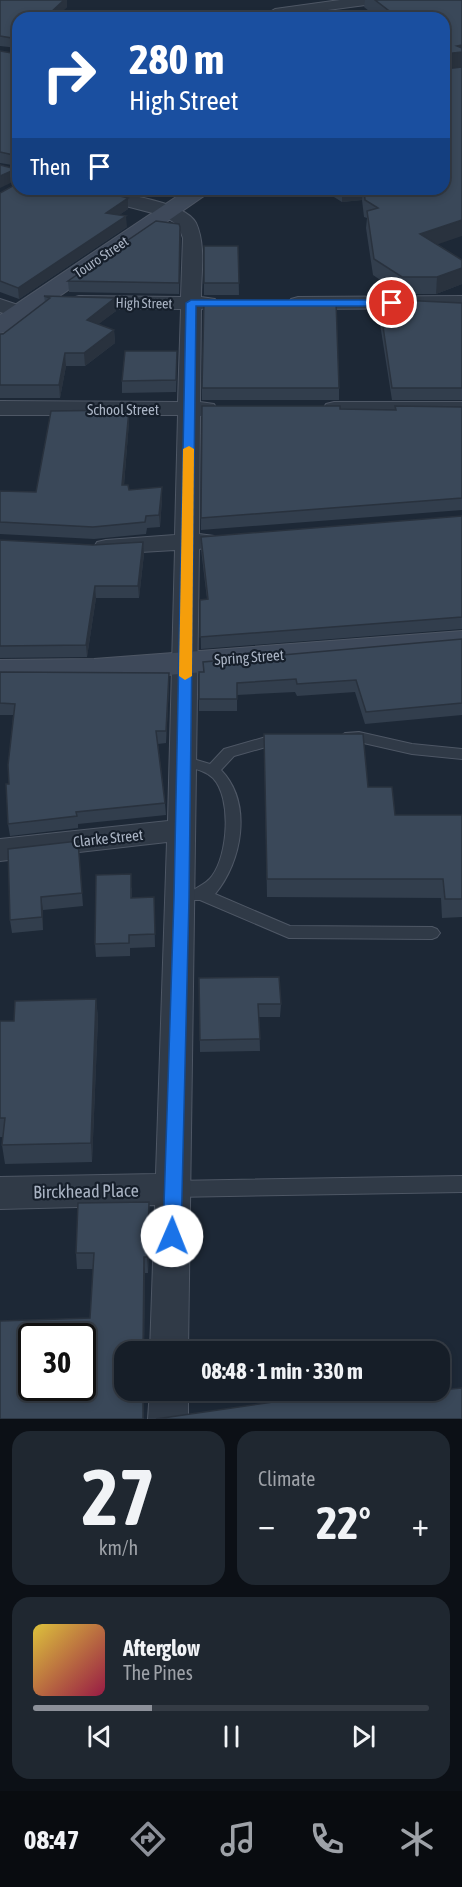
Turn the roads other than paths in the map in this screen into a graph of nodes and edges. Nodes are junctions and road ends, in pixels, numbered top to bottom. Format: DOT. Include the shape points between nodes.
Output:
graph roads {
  1 [pos="373,0"];
  2 [pos="297,12"];
  3 [pos="105,195"];
  4 [pos="194,195"];
  5 [pos="170,212"];
  6 [pos="42,298"];
  7 [pos="462,302"];
  8 [pos="191,303"];
  9 [pos="227,303"];
  10 [pos="274,303"];
  11 [pos="10,309"];
  12 [pos="0,326"];
  13 [pos="0,408"];
  14 [pos="190,409"];
  15 [pos="226,409"];
  16 [pos="309,409"];
  17 [pos="462,409"];
  18 [pos="233,538"];
  19 [pos="188,542"];
  20 [pos="82,547"];
  21 [pos="462,641"];
  22 [pos="186,662"];
  23 [pos="0,671"];
  24 [pos="331,738"];
  25 [pos="299,740"];
  26 [pos="462,754"];
  27 [pos="183,761"];
  28 [pos="212,771"];
  29 [pos="181,830"];
  30 [pos="0,850"];
  31 [pos="192,897"];
  32 [pos="432,933"];
  33 [pos="462,1184"];
  34 [pos="173,1189"];
  35 [pos="0,1193"];
  36 [pos="169,1341"];
  37 [pos="169,1401"];
  38 [pos="168,1419"];
  1 -- 2 [label="street"];
  3 -- 5 [label="street"];
  4 -- 5 [label="main road, Touro Street"];
  5 -- 6 [label="main road, Touro Street"];
  5 -- 8 [label="street" via="186,222 192,238"];
  6 -- 8 [label="street, High Street" via="70,302"];
  6 -- 11 [label="main road, Touro Street"];
  7 -- 10 [label="street"];
  8 -- 9 [label="street, High Street"];
  8 -- 14 [label="street"];
  11 -- 12 [label="main road, Touro Street"];
  13 -- 14 [label="street, School Street"];
  14 -- 15 [label="street, School Street"];
  14 -- 19 [label="street"];
  16 -- 17 [label="street"];
  18 -- 19 [label="street"];
  19 -- 20 [label="street"];
  19 -- 22 [label="street"];
  21 -- 22 [label="main road, Spring Street"];
  22 -- 23 [label="main road, Spring Street" via="34,673"];
  22 -- 27 [label="street"];
  24 -- 26 [label="lane" via="359,738"];
  25 -- 28 [label="lane" via="266,742 229,752"];
  27 -- 28 [label="lane"];
  27 -- 29 [label="street"];
  28 -- 31 [label="lane" via="219,775 226,789 232,829 230,853 223,877"];
  29 -- 30 [label="street, Clarke Street"];
  29 -- 31 [label="street"];
  31 -- 32 [label="lane" via="289,932"];
  31 -- 34 [label="street"];
  33 -- 34 [label="lane"];
  34 -- 35 [label="street, Birckhead Place"];
  34 -- 36 [label="street"];
  37 -- 38 [label="street"];
}
